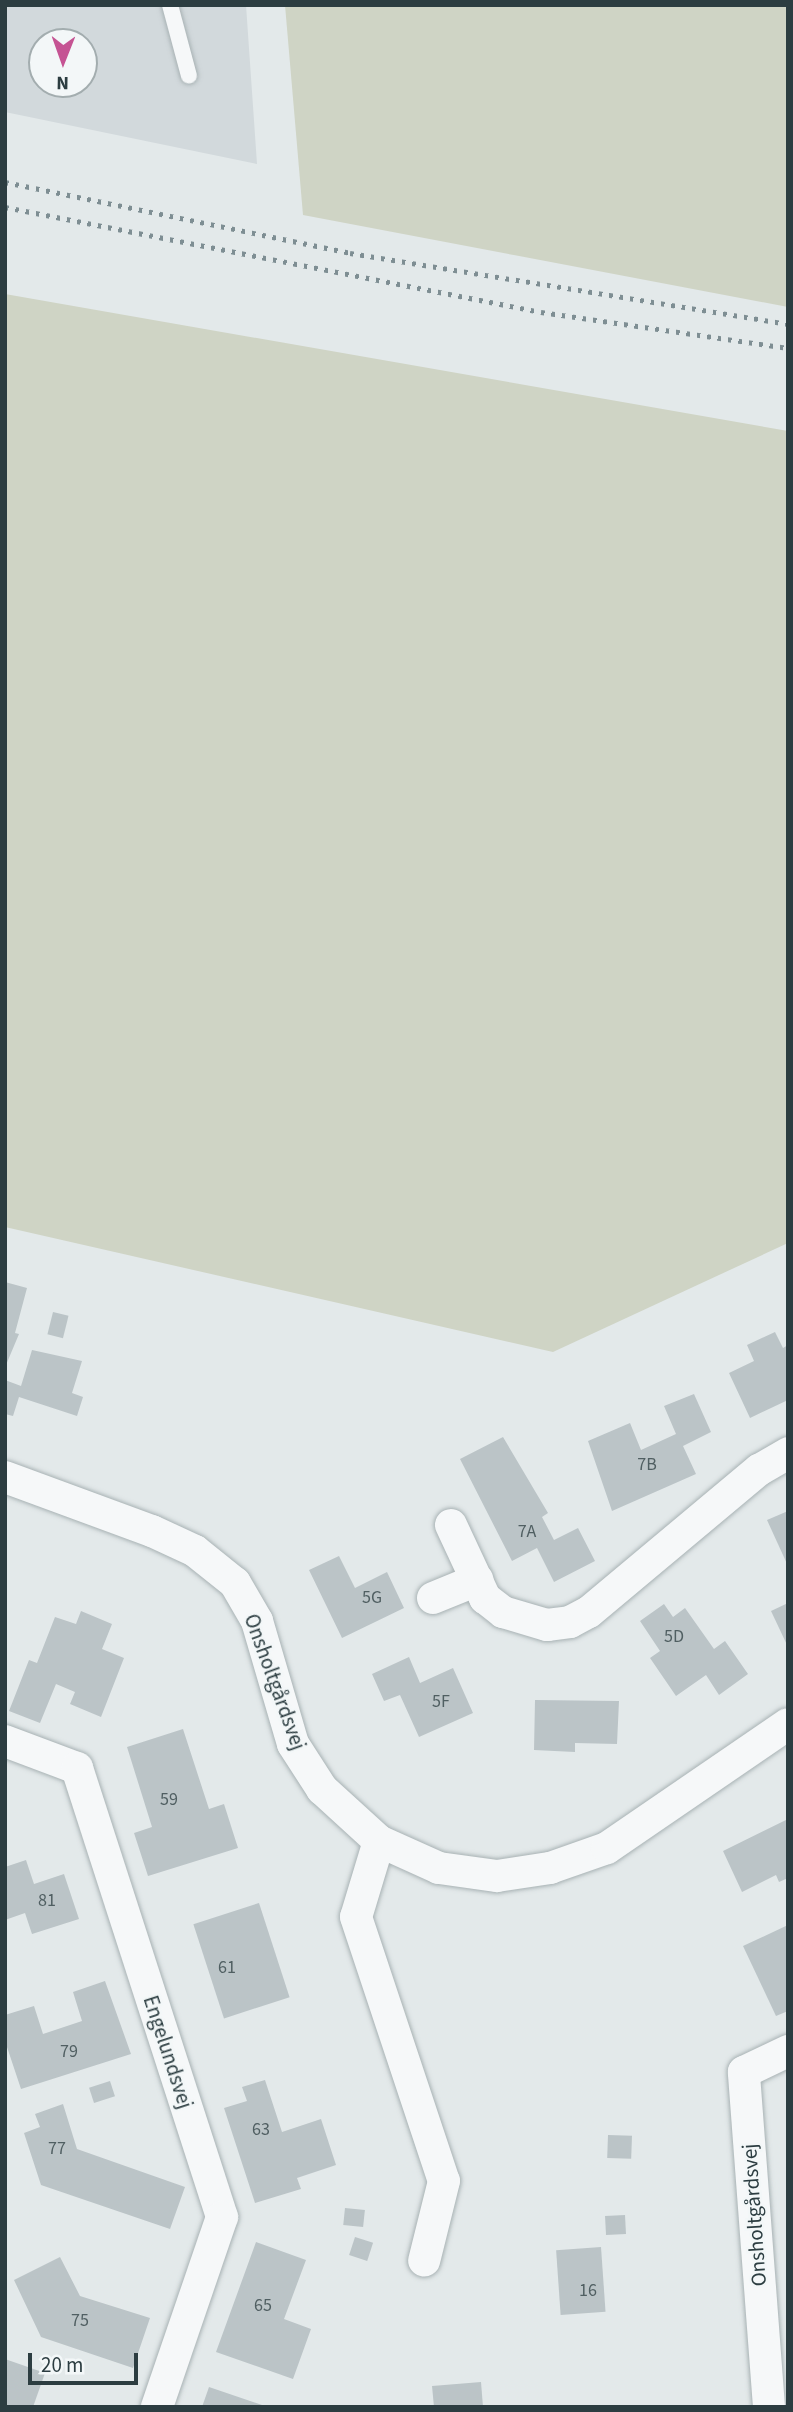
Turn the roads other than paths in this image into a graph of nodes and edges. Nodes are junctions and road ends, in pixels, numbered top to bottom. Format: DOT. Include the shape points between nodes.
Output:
graph roads {
  1 [pos="170,5"];
  2 [pos="189,76"];
  3 [pos="788,1453"];
  4 [pos="5,1477"];
  5 [pos="451,1525"];
  6 [pos="477,1580"];
  7 [pos="433,1598"];
  8 [pos="788,1724"];
  9 [pos="5,1741"];
  10 [pos="379,1841"];
  11 [pos="788,2051"];
  12 [pos="424,2261"];
  13 [pos="157,2407"];
  14 [pos="768,2407"];
  1 -- 2 [label="lane"];
  3 -- 6 [label="street" via="759,1469 589,1612 569,1622 547,1625 503,1612 485,1598"];
  4 -- 10 [label="street, Onsholtgårdsvej" via="152,1531 195,1551 235,1583 257,1621 292,1744 322,1788"];
  5 -- 6 [label="street"];
  6 -- 7 [label="street"];
  8 -- 10 [label="street, Onsholtgårdsvej" via="607,1849 550,1868 498,1876 439,1868"];
  9 -- 13 [label="street, Engelundsvej" via="77,1768 222,2217"];
  10 -- 12 [label="street" via="356,1917 444,2181"];
  11 -- 14 [label="street, Onsholtgårdsvej" via="744,2072"];
}
